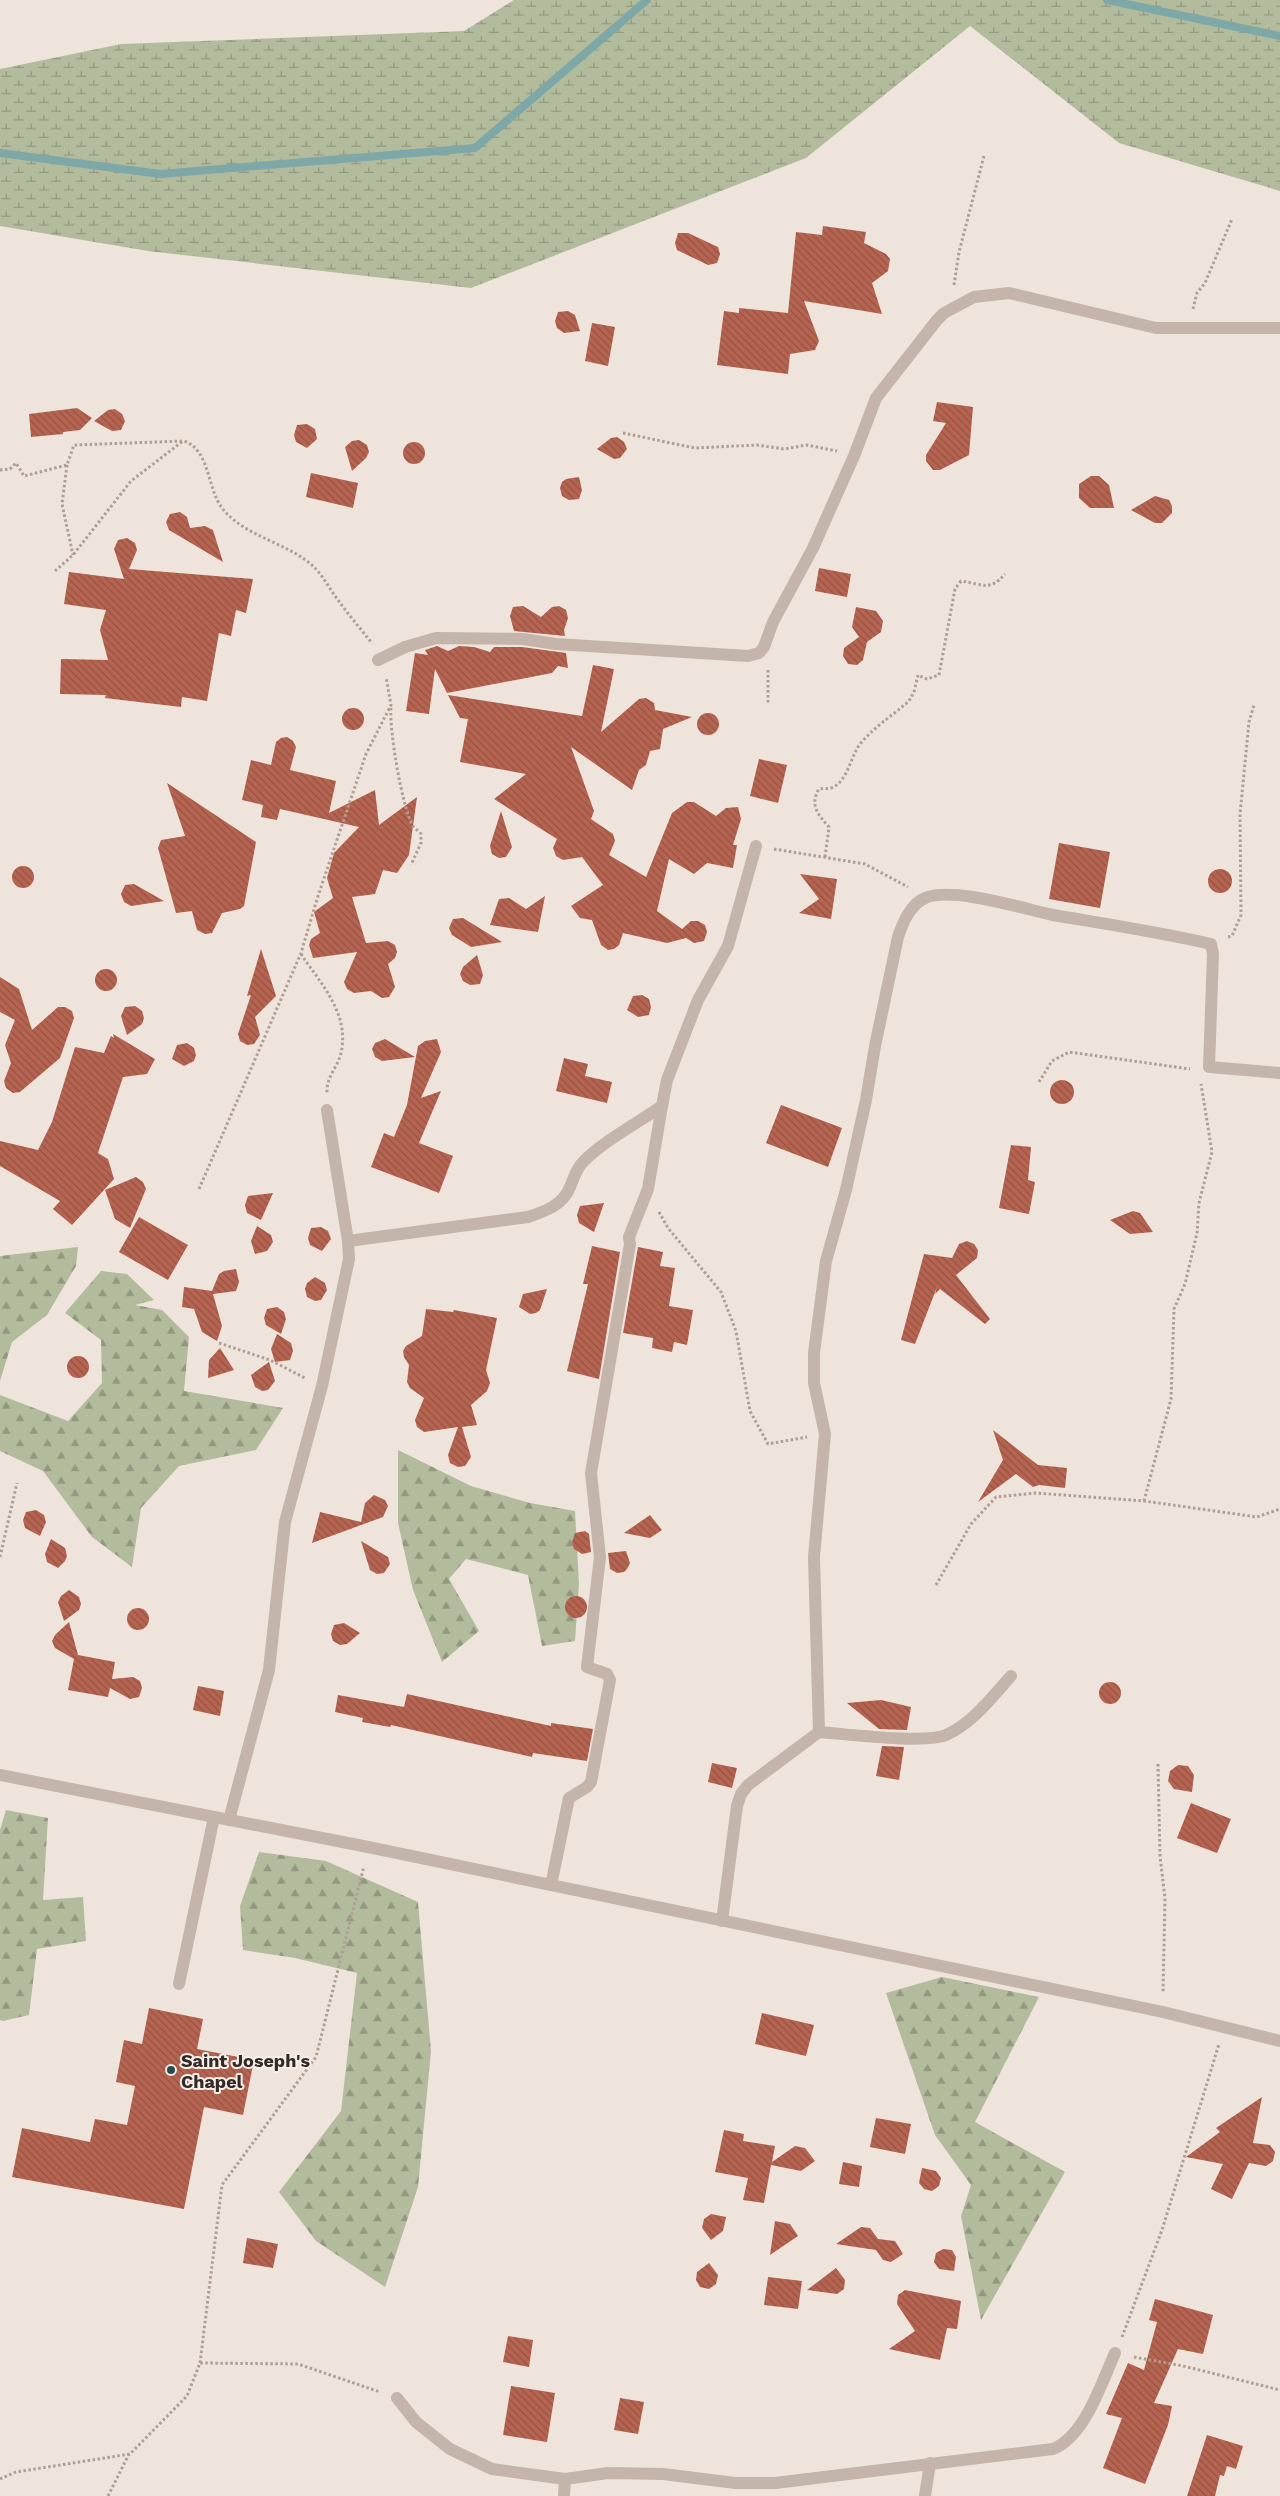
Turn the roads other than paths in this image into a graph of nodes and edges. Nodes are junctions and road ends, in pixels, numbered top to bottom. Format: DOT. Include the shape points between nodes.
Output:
graph roads {
  1 [pos="1280,328"];
  2 [pos="378,660"];
  3 [pos="756,846"];
  4 [pos="1280,1073"];
  5 [pos="662,1106"];
  6 [pos="327,1110"];
  7 [pos="348,1241"];
  8 [pos="1012,1676"];
  9 [pos="819,1732"];
  10 [pos="0,1775"];
  11 [pos="214,1817"];
  12 [pos="229,1820"];
  13 [pos="551,1885"];
  14 [pos="722,1921"];
  15 [pos="179,1984"];
  16 [pos="1280,2041"];
  17 [pos="1116,2353"];
  18 [pos="397,2398"];
  19 [pos="930,2463"];
  20 [pos="564,2479"];
  21 [pos="564,2496"];
  22 [pos="925,2496"];
  1 -- 2 [label="street" via="1156,328 1009,293 974,297 937,320 876,398 813,548 759,653 748,656 523,639 436,638 405,647"];
  3 -- 5 [label="street" via="728,946 698,1000 667,1080"];
  4 -- 9 [label="street" via="1204,1068 1213,954 1211,944 974,897 941,895 925,898 910,911 898,937 846,1190 826,1261 814,1353 814,1383 824,1434 814,1557"];
  5 -- 7 [label="street" via="583,1162 560,1202 549,1211 528,1217"];
  5 -- 13 [label="street" via="648,1189 629,1237 591,1473 600,1557 587,1667 607,1674 610,1680 591,1782 569,1798"];
  6 -- 7 [label="street"];
  7 -- 12 [label="street" via="349,1259 322,1386 286,1522 269,1670"];
  8 -- 9 [label="street" via="975,1716 946,1735 903,1738"];
  9 -- 14 [label="street" via="748,1785 741,1794"];
  10 -- 11 [label="street"];
  11 -- 12 [label="street"];
  11 -- 15 [label="street"];
  12 -- 13 [label="street"];
  13 -- 14 [label="street"];
  14 -- 16 [label="street" via="1163,2012"];
  17 -- 19 [label="street" via="1080,2427 1065,2444 1032,2452"];
  18 -- 20 [label="street" via="416,2422 450,2449 492,2468"];
  19 -- 20 [label="street" via="775,2482 735,2483 663,2474 608,2473"];
  19 -- 22 [label="street"];
  20 -- 21 [label="street"];
}
